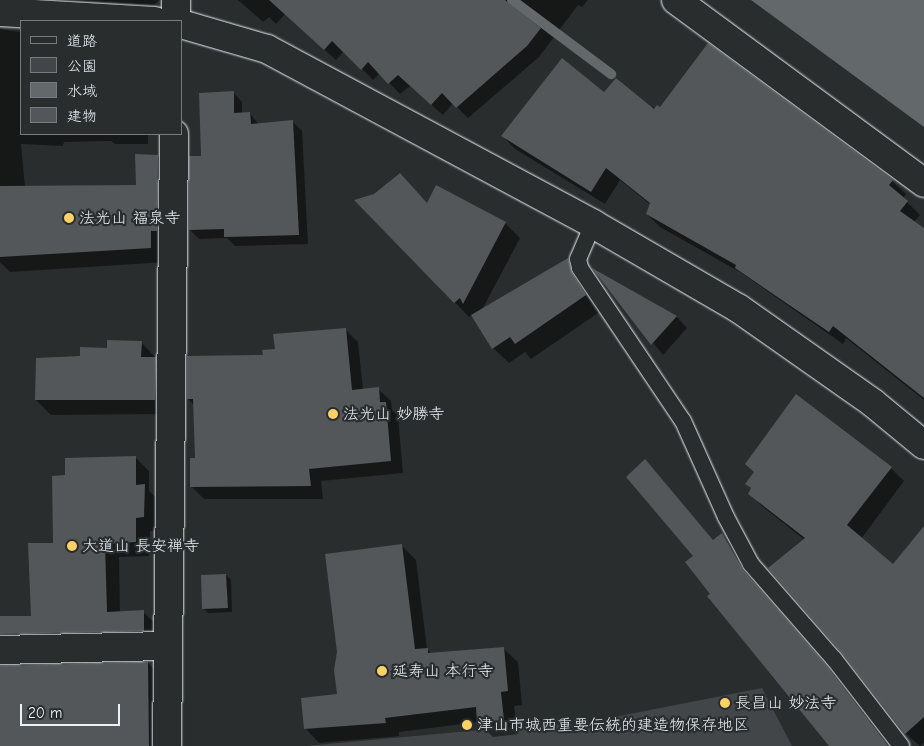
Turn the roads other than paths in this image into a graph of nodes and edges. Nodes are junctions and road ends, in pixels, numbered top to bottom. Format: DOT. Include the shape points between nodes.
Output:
graph roads {
  1 [pos="176,0"];
  2 [pos="676,0"];
  3 [pos="0,12"];
  4 [pos="138,20"];
  5 [pos="176,20"];
  6 [pos="182,24"];
  7 [pos="174,135"];
  8 [pos="924,183"];
  9 [pos="593,224"];
  10 [pos="924,445"];
  11 [pos="168,646"];
  12 [pos="0,650"];
  13 [pos="168,746"];
  14 [pos="902,746"];
  1 -- 5 [label="street"];
  2 -- 8 [label="street"];
  3 -- 4 [label="street"];
  6 -- 9 [label="street" via="267,49"];
  7 -- 11 [label="street"];
  9 -- 10 [label="street" via="738,308 873,403"];
  9 -- 14 [label="lane" via="578,259 580,268 683,421 751,564 834,659"];
  11 -- 12 [label="street"];
  11 -- 13 [label="street"];
}
